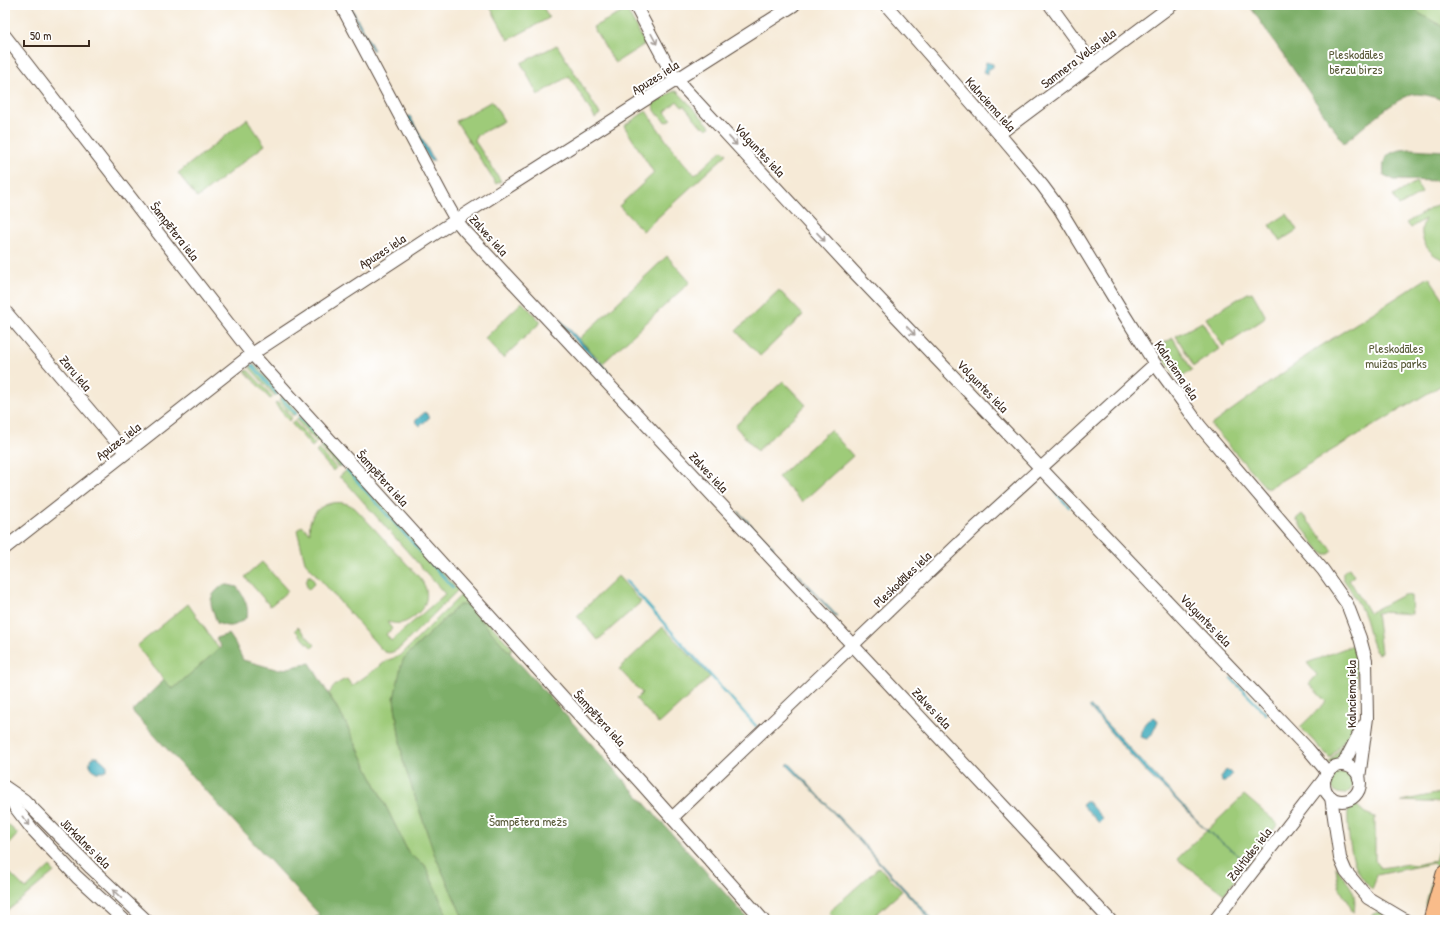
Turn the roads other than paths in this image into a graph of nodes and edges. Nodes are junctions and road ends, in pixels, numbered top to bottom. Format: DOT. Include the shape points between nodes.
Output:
graph roads {
  1 [pos="341,5"];
  2 [pos="635,5"];
  3 [pos="794,5"];
  4 [pos="886,5"];
  5 [pos="1050,5"];
  6 [pos="1172,5"];
  7 [pos="5,36"];
  8 [pos="1093,64"];
  9 [pos="676,80"];
  10 [pos="999,134"];
  11 [pos="456,220"];
  12 [pos="5,311"];
  13 [pos="252,354"];
  14 [pos="1155,364"];
  15 [pos="125,452"];
  16 [pos="1041,467"];
  17 [pos="5,548"];
  18 [pos="852,645"];
  19 [pos="1367,718"];
  20 [pos="1343,765"];
  21 [pos="1326,775"];
  22 [pos="1359,778"];
  23 [pos="5,788"];
  24 [pos="1330,796"];
  25 [pos="1344,801"];
  26 [pos="1305,805"];
  27 [pos="672,818"];
  28 [pos="1445,874"];
  29 [pos="1354,881"];
  30 [pos="124,920"];
  31 [pos="146,920"];
  32 [pos="763,920"];
  33 [pos="1110,920"];
  34 [pos="1215,920"];
  35 [pos="1405,920"];
  36 [pos="1432,920"];
  1 -- 11 [label="street, Zalves iela"];
  2 -- 9 [label="street, Volguntes iela, one-way"];
  3 -- 9 [label="street, Apuzes iela"];
  4 -- 10 [label="street, Kalnciema iela"];
  5 -- 8 [label="street"];
  6 -- 8 [label="street, Samnera Velsa iela"];
  7 -- 13 [label="street, Šampētera iela"];
  8 -- 10 [label="street, Samnera Velsa iela"];
  9 -- 11 [label="street, Apuzes iela"];
  9 -- 16 [label="street, Volguntes iela, one-way"];
  10 -- 14 [label="street, Kalnciema iela" via="1059,208"];
  11 -- 13 [label="street, Apuzes iela"];
  11 -- 18 [label="street, Zalves iela"];
  12 -- 15 [label="street, Zaru iela"];
  13 -- 15 [label="street, Apuzes iela"];
  13 -- 27 [label="street, Šampētera iela"];
  14 -- 16 [label="street, Pleskodāles iela"];
  14 -- 19 [label="street, Kalnciema iela" via="1200,426 1323,570 1347,604 1366,660"];
  15 -- 17 [label="street, Apuzes iela"];
  16 -- 18 [label="street, Pleskodāles iela"];
  16 -- 21 [label="street, Volguntes iela" via="1308,749"];
  18 -- 27 [label="street, Pleskodāles iela"];
  18 -- 33 [label="street, Zalves iela"];
  19 -- 20 [label="street"];
  19 -- 22 [label="street, Kalnciema iela"];
  20 -- 21 [label="street" via="1336,766"];
  20 -- 22 [label="street" via="1356,771"];
  21 -- 24 [label="street" via="1325,787"];
  21 -- 26 [label="street, Zolitūdes iela"];
  22 -- 25 [label="street" via="1357,793"];
  23 -- 30 [label="street, Jūrkalnes iela, one-way" via="15,807 32,829 77,877"];
  31 -- 23 [label="street, Jūrkalnes iela, one-way" via="24,800"];
  24 -- 25 [label="street"];
  24 -- 26 [label="street, Zolitūdes iela" via="1316,798"];
  24 -- 29 [label="street" via="1340,858 1346,872"];
  25 -- 29 [label="street" via="1342,812 1347,858"];
  26 -- 34 [label="street, Zolitūdes iela"];
  27 -- 32 [label="street, Šampētera iela"];
  28 -- 36 [label="highway"];
  29 -- 35 [label="street" via="1368,898"];
}
